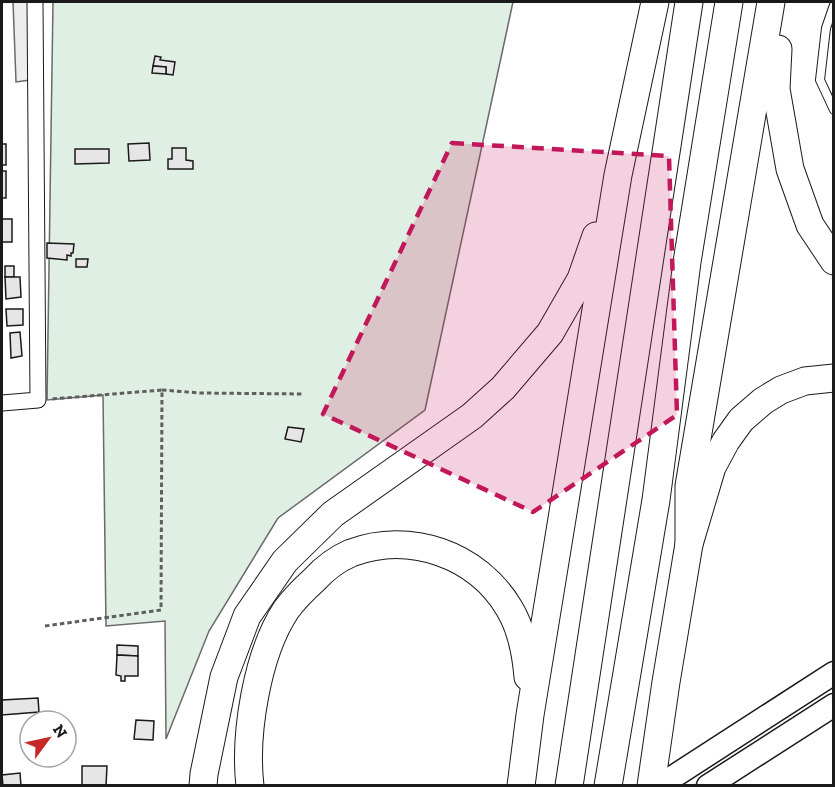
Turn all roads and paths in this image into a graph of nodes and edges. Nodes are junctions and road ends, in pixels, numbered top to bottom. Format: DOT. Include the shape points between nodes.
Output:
graph roads {
  1 [pos="35,2"];
  2 [pos="655,2"];
  3 [pos="689,2"];
  4 [pos="729,2"];
  5 [pos="771,2"];
  6 [pos="781,2"];
  7 [pos="834,5"];
  8 [pos="834,110"];
  9 [pos="618,175"];
  10 [pos="834,261"];
  11 [pos="834,378"];
  12 [pos="162,390"];
  13 [pos="304,394"];
  14 [pos="38,400"];
  15 [pos="2,403"];
  16 [pos="689,544"];
  17 [pos="45,626"];
  18 [pos="834,673"];
  19 [pos="834,705"];
  20 [pos="530,715"];
  21 [pos="203,786"];
  22 [pos="250,786"];
  23 [pos="521,786"];
  24 [pos="569,786"];
  25 [pos="608,786"];
  26 [pos="651,786"];
  27 [pos="658,786"];
  28 [pos="708,786"];
  1 -- 14 [label="street"];
  2 -- 9 [label="highway"];
  3 -- 24 [label="highway"];
  4 -- 25 [label="highway" via="687,262 656,500"];
  5 -- 16 [label="highway" via="689,486"];
  6 -- 10 [label="highway" via="776,89 790,169 810,225"];
  7 -- 8 [label="lane" via="826,28 820,80"];
  9 -- 20 [label="highway"];
  9 -- 21 [label="highway" via="581,279 550,333 503,388 472,416 333,514 285,561 253,607 224,677"];
  11 -- 16 [label="highway" via="805,381 781,390 741,420 712,466"];
  12 -- 13 [label="path"];
  12 -- 14 [label="path"];
  12 -- 17 [label="path" via="161,610"];
  14 -- 15 [label="street"];
  16 -- 26 [label="highway"];
  18 -- 27 [label="main road"];
  19 -- 28 [label="main road"];
  20 -- 22 [label="highway" via="524,643 510,609 490,583 464,562 437,550 406,544 377,546 334,562 286,610 258,678 250,722"];
  20 -- 23 [label="highway"];
}
